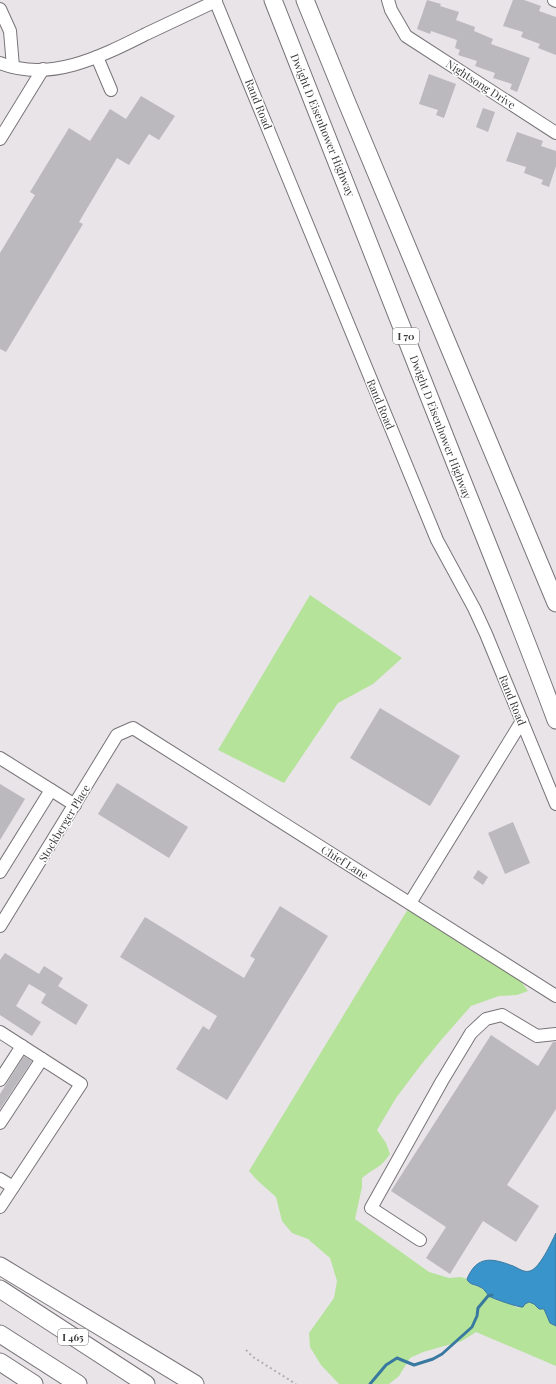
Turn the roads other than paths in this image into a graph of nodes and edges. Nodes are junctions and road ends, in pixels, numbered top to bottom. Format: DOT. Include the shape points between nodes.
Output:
graph roads {
  1 [pos="273,0"];
  2 [pos="305,0"];
  3 [pos="388,0"];
  4 [pos="215,1"];
  5 [pos="0,9"];
  6 [pos="97,57"];
  7 [pos="0,63"];
  8 [pos="13,67"];
  9 [pos="43,69"];
  10 [pos="111,90"];
  11 [pos="556,133"];
  12 [pos="0,139"];
  13 [pos="501,470"];
  14 [pos="556,581"];
  15 [pos="556,603"];
  16 [pos="556,720"];
  17 [pos="522,721"];
  18 [pos="133,728"];
  19 [pos="0,758"];
  20 [pos="51,790"];
  21 [pos="556,804"];
  22 [pos="75,805"];
  23 [pos="0,872"];
  24 [pos="410,903"];
  25 [pos="0,926"];
  26 [pos="556,996"];
  27 [pos="0,1032"];
  28 [pos="556,1034"];
  29 [pos="22,1046"];
  30 [pos="42,1059"];
  31 [pos="0,1080"];
  32 [pos="0,1123"];
  33 [pos="0,1179"];
  34 [pos="13,1187"];
  35 [pos="0,1208"];
  36 [pos="420,1240"];
  37 [pos="0,1266"];
  38 [pos="0,1289"];
  39 [pos="0,1334"];
  40 [pos="0,1362"];
  41 [pos="0,1374"];
  42 [pos="14,1384"];
  43 [pos="34,1384"];
  44 [pos="78,1384"];
  45 [pos="146,1384"];
  46 [pos="195,1384"];
  1 -- 16 [label="highway, Dwight D Eisenhower Highway / I 70"];
  2 -- 13 [label="highway"];
  3 -- 11 [label="street, Nightsong Drive" via="406,36"];
  4 -- 6 [label="street"];
  4 -- 17 [label="street, Rand Road" via="437,540 474,608"];
  5 -- 8 [label="street" via="10,30"];
  6 -- 9 [label="street" via="71,66"];
  6 -- 10 [label="street"];
  7 -- 8 [label="street"];
  8 -- 9 [label="street"];
  9 -- 12 [label="street"];
  13 -- 14 [label="highway"];
  13 -- 15 [label="highway"];
  17 -- 21 [label="street, Rand Road"];
  17 -- 24 [label="street"];
  18 -- 22 [label="street, Stockberger Place" via="117,735"];
  18 -- 24 [label="street, Chief Lane"];
  19 -- 20 [label="street"];
  20 -- 22 [label="street"];
  20 -- 23 [label="street"];
  22 -- 25 [label="street, Stockberger Place"];
  24 -- 26 [label="street, Chief Lane"];
  27 -- 29 [label="street"];
  28 -- 36 [label="street" via="537,1036 502,1015 486,1019 471,1033 371,1208"];
  29 -- 30 [label="street"];
  29 -- 31 [label="street"];
  30 -- 32 [label="street"];
  30 -- 34 [label="street" via="81,1084"];
  33 -- 34 [label="street"];
  34 -- 35 [label="street"];
  37 -- 46 [label="highway"];
  38 -- 45 [label="highway, I 465"];
  39 -- 44 [label="highway"];
  40 -- 43 [label="highway"];
  41 -- 42 [label="highway"];
}
